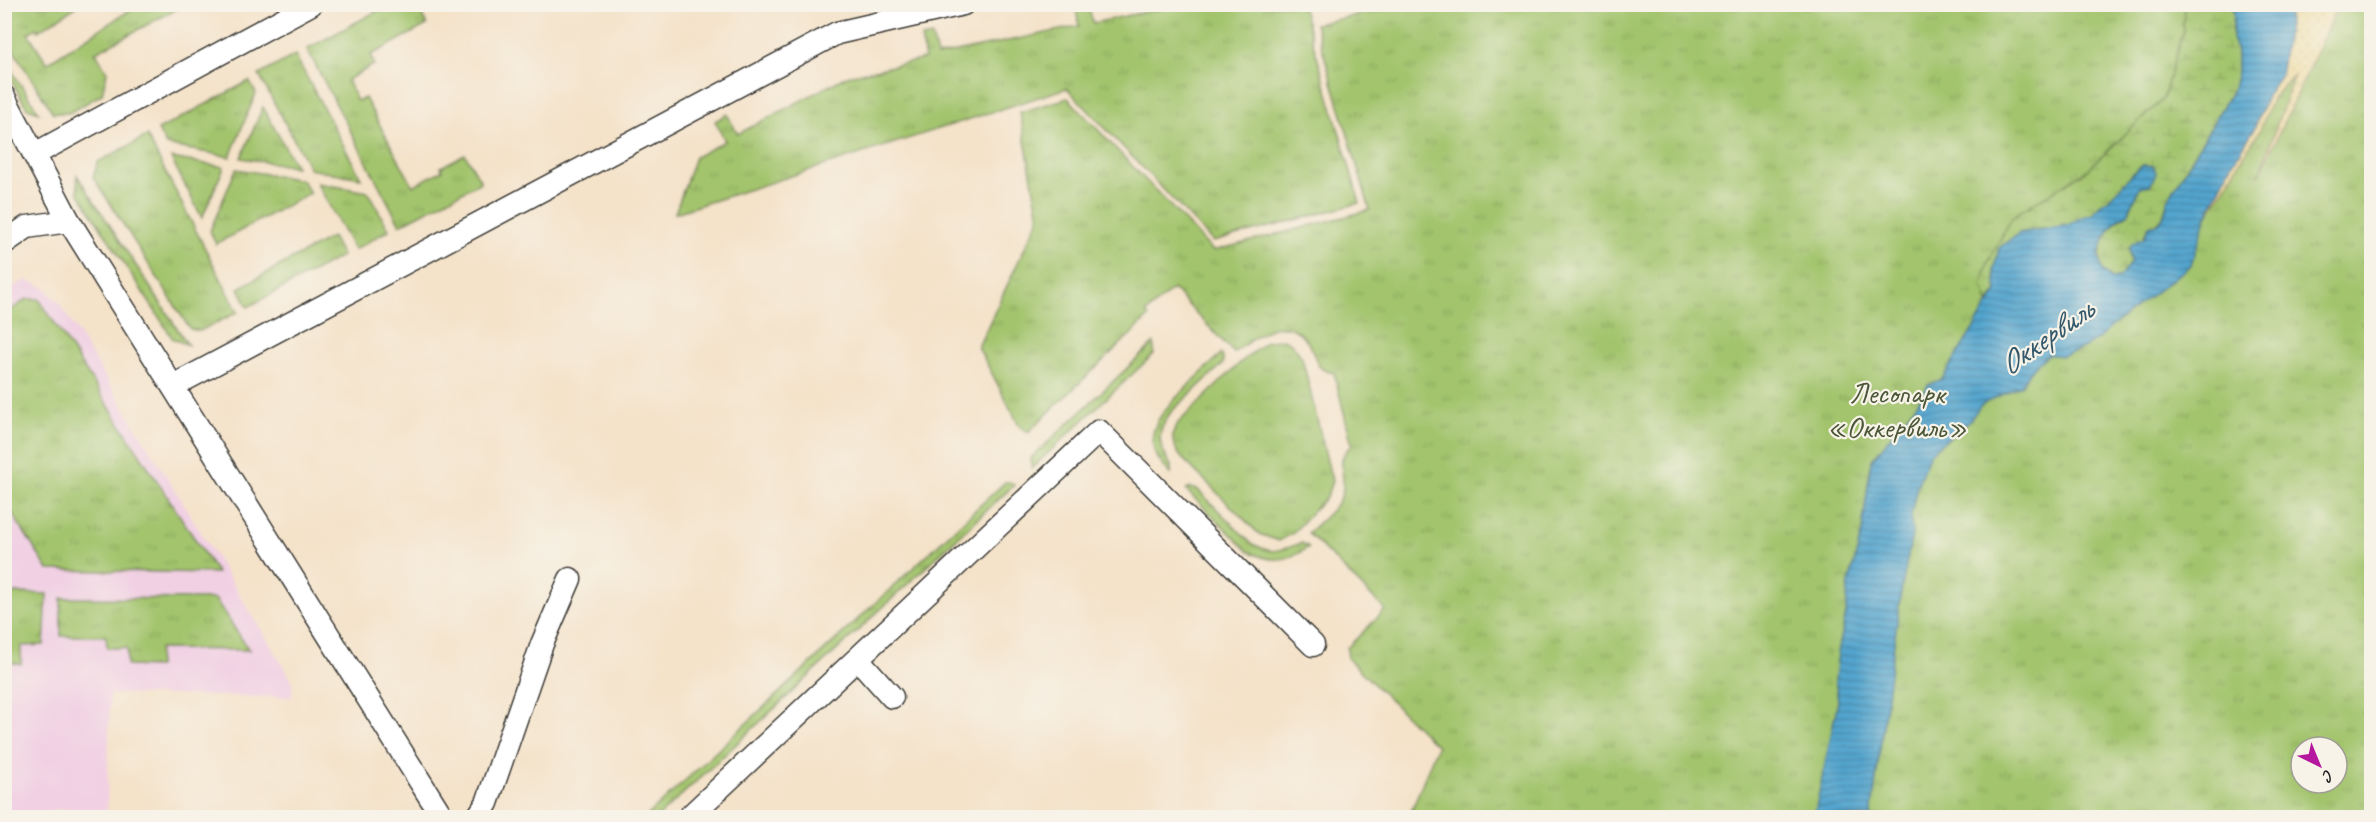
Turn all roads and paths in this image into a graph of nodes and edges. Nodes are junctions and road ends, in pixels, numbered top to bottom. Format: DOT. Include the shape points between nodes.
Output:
graph roads {
  1 [pos="311,4"];
  2 [pos="963,4"];
  3 [pos="4,97"];
  4 [pos="35,154"];
  5 [pos="69,221"];
  6 [pos="4,243"];
  7 [pos="173,386"];
  8 [pos="570,579"];
  9 [pos="1313,645"];
  10 [pos="858,659"];
  11 [pos="892,697"];
  12 [pos="443,818"];
  13 [pos="477,818"];
  14 [pos="688,818"];
  1 -- 4 [label="lane"];
  2 -- 7 [label="lane" via="837,33"];
  3 -- 4 [label="lane"];
  4 -- 5 [label="lane"];
  5 -- 6 [label="lane" via="27,227"];
  5 -- 7 [label="lane"];
  7 -- 12 [label="lane"];
  8 -- 13 [label="lane" via="542,644 487,803"];
  9 -- 10 [label="lane" via="1099,431"];
  10 -- 11 [label="lane"];
  10 -- 14 [label="lane"];
}
